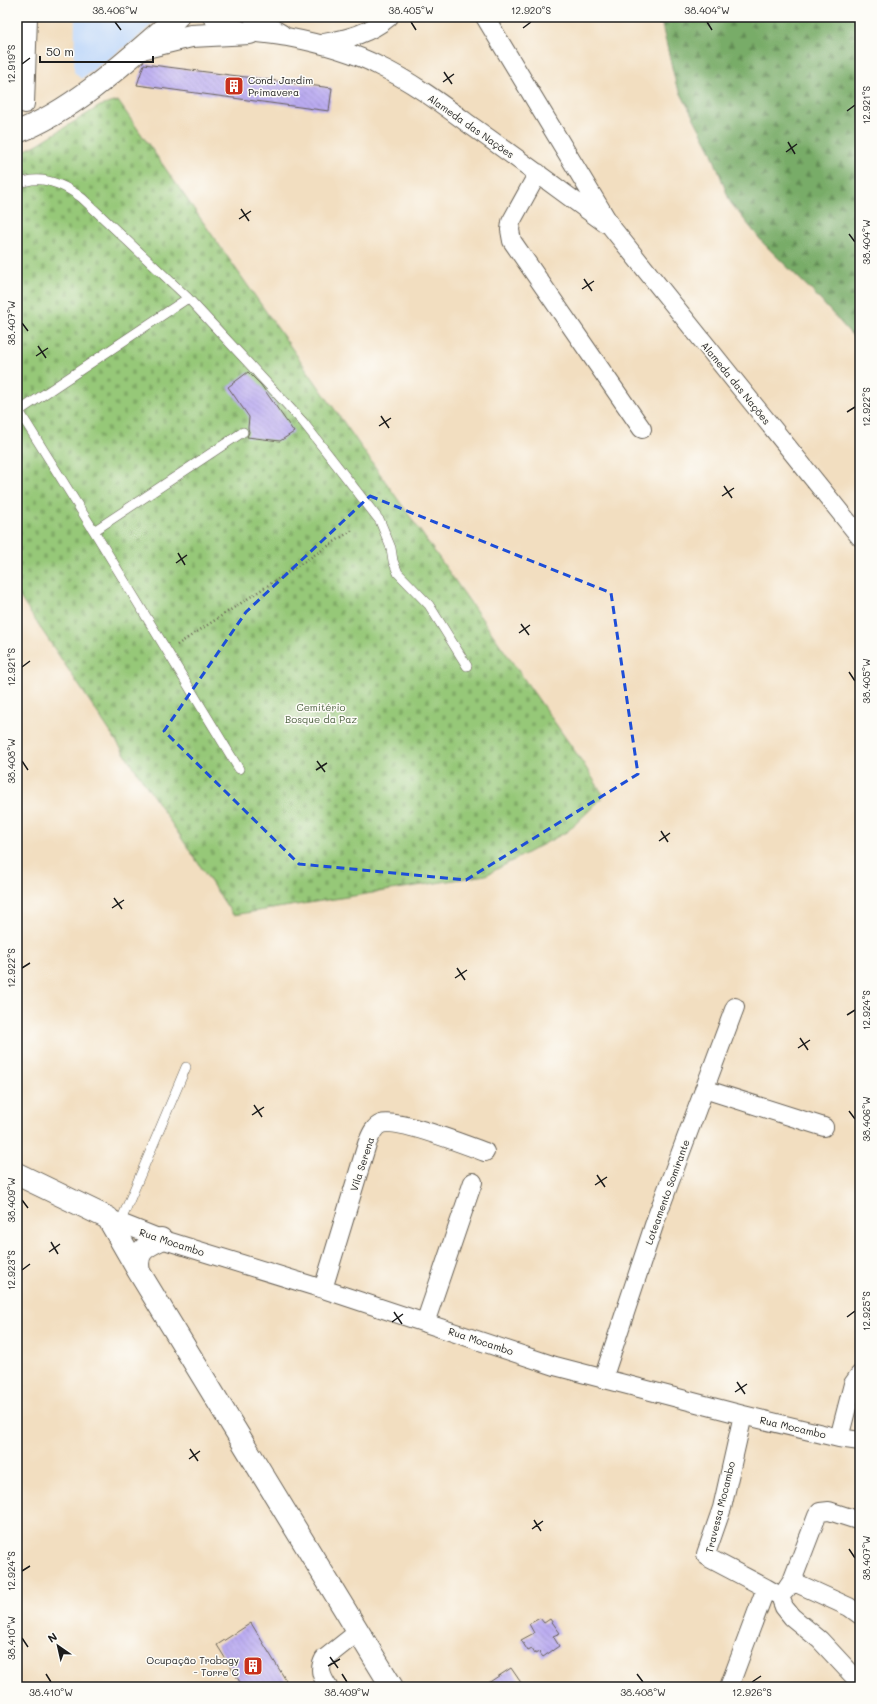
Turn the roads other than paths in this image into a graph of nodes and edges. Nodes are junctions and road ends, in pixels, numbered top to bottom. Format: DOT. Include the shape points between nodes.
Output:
graph roads {
  1 [pos="28,17"];
  2 [pos="177,17"];
  3 [pos="212,17"];
  4 [pos="389,17"];
  5 [pos="485,17"];
  6 [pos="252,25"];
  7 [pos="319,44"];
  8 [pos="141,48"];
  9 [pos="25,104"];
  10 [pos="17,132"];
  11 [pos="538,173"];
  12 [pos="17,185"];
  13 [pos="612,228"];
  14 [pos="188,298"];
  15 [pos="18,410"];
  16 [pos="642,429"];
  17 [pos="243,432"];
  18 [pos="94,531"];
  19 [pos="860,537"];
  20 [pos="467,666"];
  21 [pos="239,769"];
  22 [pos="735,1007"];
  23 [pos="186,1067"];
  24 [pos="704,1089"];
  25 [pos="824,1126"];
  26 [pos="485,1152"];
  27 [pos="17,1174"];
  28 [pos="473,1182"];
  29 [pos="114,1221"];
  30 [pos="161,1239"];
  31 [pos="139,1272"];
  32 [pos="323,1289"];
  33 [pos="425,1323"];
  34 [pos="860,1374"];
  35 [pos="603,1379"];
  36 [pos="743,1415"];
  37 [pos="839,1438"];
  38 [pos="860,1441"];
  39 [pos="860,1521"];
  40 [pos="792,1581"];
  41 [pos="773,1592"];
  42 [pos="860,1615"];
  43 [pos="358,1632"];
  44 [pos="860,1683"];
  45 [pos="328,1687"];
  46 [pos="392,1687"];
  47 [pos="729,1687"];
  1 -- 9 [label="street"];
  2 -- 8 [label="main road"];
  3 -- 6 [label="street, Alameda das Nações" via="233,27"];
  4 -- 7 [label="street, Alameda das Nações" via="366,32 347,39"];
  5 -- 13 [label="street, Alameda das Nações"];
  6 -- 7 [label="street, Alameda das Nações" via="286,37"];
  6 -- 8 [label="main road"];
  7 -- 11 [label="street, Alameda das Nações" via="352,54 410,83"];
  8 -- 10 [label="main road" via="52,116"];
  11 -- 13 [label="street, Alameda das Nações"];
  11 -- 16 [label="street" via="511,222 512,242"];
  12 -- 14 [label="lane" via="34,180 46,180 70,189"];
  13 -- 19 [label="street, Alameda das Nações"];
  14 -- 15 [label="lane"];
  14 -- 20 [label="lane" via="304,422 380,521 398,573 429,605"];
  15 -- 18 [label="lane"];
  17 -- 18 [label="lane"];
  18 -- 21 [label="lane"];
  22 -- 24 [label="street, Loteamento Somirante"];
  23 -- 29 [label="lane"];
  24 -- 25 [label="street"];
  24 -- 35 [label="street, Loteamento Somirante" via="657,1216"];
  26 -- 32 [label="street, Vila Serena" via="408,1126 387,1123 376,1128 367,1144"];
  27 -- 29 [label="main road, Rua Mocambo"];
  28 -- 33 [label="street"];
  29 -- 30 [label="street, Rua Mocambo"];
  29 -- 31 [label="main road"];
  30 -- 31 [label="main road" via="146,1246 141,1252 137,1263"];
  30 -- 32 [label="street, Rua Mocambo"];
  31 -- 43 [label="main road"];
  32 -- 33 [label="street, Rua Mocambo"];
  33 -- 35 [label="street, Rua Mocambo" via="555,1366"];
  34 -- 37 [label="street" via="854,1384"];
  35 -- 36 [label="street, Rua Mocambo"];
  36 -- 37 [label="street, Rua Mocambo"];
  36 -- 41 [label="street, Travessa Mocambo" via="722,1508 706,1554 710,1559"];
  37 -- 38 [label="street, Rua Mocambo"];
  39 -- 40 [label="street" via="829,1511 820,1512"];
  40 -- 41 [label="street"];
  40 -- 42 [label="street" via="850,1607"];
  41 -- 44 [label="street" via="792,1617 820,1640"];
  41 -- 47 [label="street"];
  43 -- 45 [label="street" via="324,1659 320,1672"];
  43 -- 46 [label="main road"];
}
